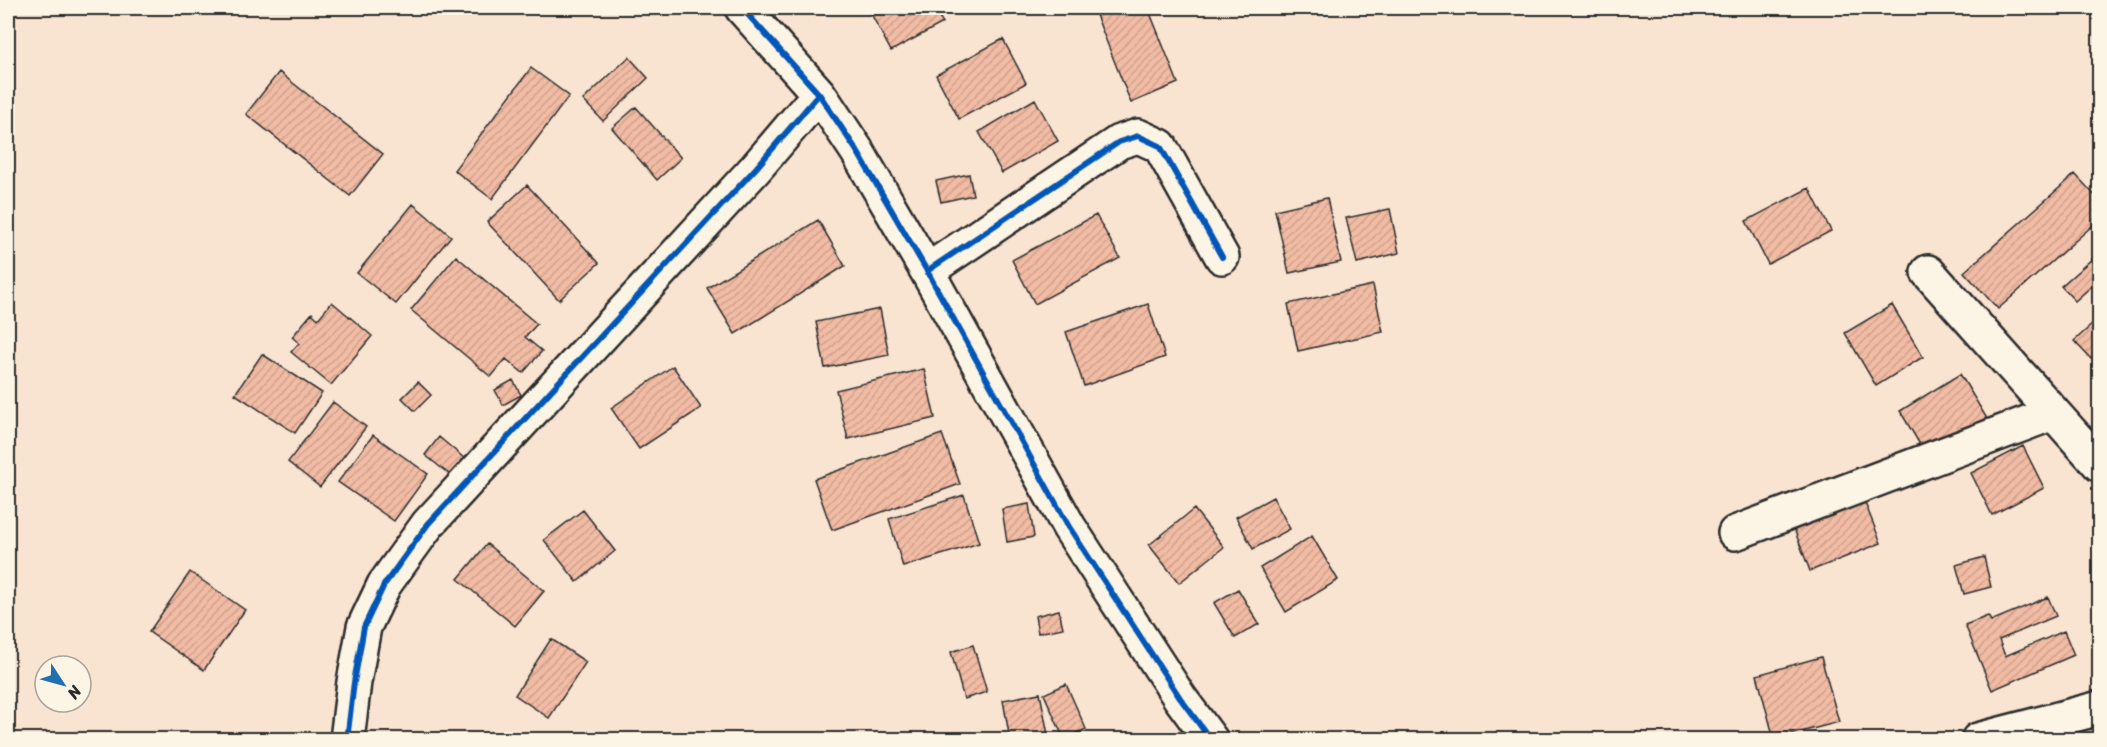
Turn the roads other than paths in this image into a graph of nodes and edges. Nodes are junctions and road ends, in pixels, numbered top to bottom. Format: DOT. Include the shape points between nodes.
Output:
graph roads {
  1 [pos="742,8"];
  2 [pos="819,94"];
  3 [pos="1222,257"];
  4 [pos="927,271"];
  5 [pos="1928,272"];
  6 [pos="2053,413"];
  7 [pos="2100,465"];
  8 [pos="1736,533"];
  9 [pos="2100,708"];
  10 [pos="347,740"];
  11 [pos="1211,740"];
  12 [pos="1978,740"];
  1 -- 2 [label="street"];
  2 -- 4 [label="street"];
  2 -- 10 [label="street" via="756,168 428,524 384,585 364,627"];
  3 -- 4 [label="street" via="1160,146 1138,136 1119,142"];
  4 -- 11 [label="street" via="1069,527"];
  5 -- 6 [label="street"];
  6 -- 7 [label="street"];
  6 -- 8 [label="street"];
  9 -- 12 [label="street"];
}
